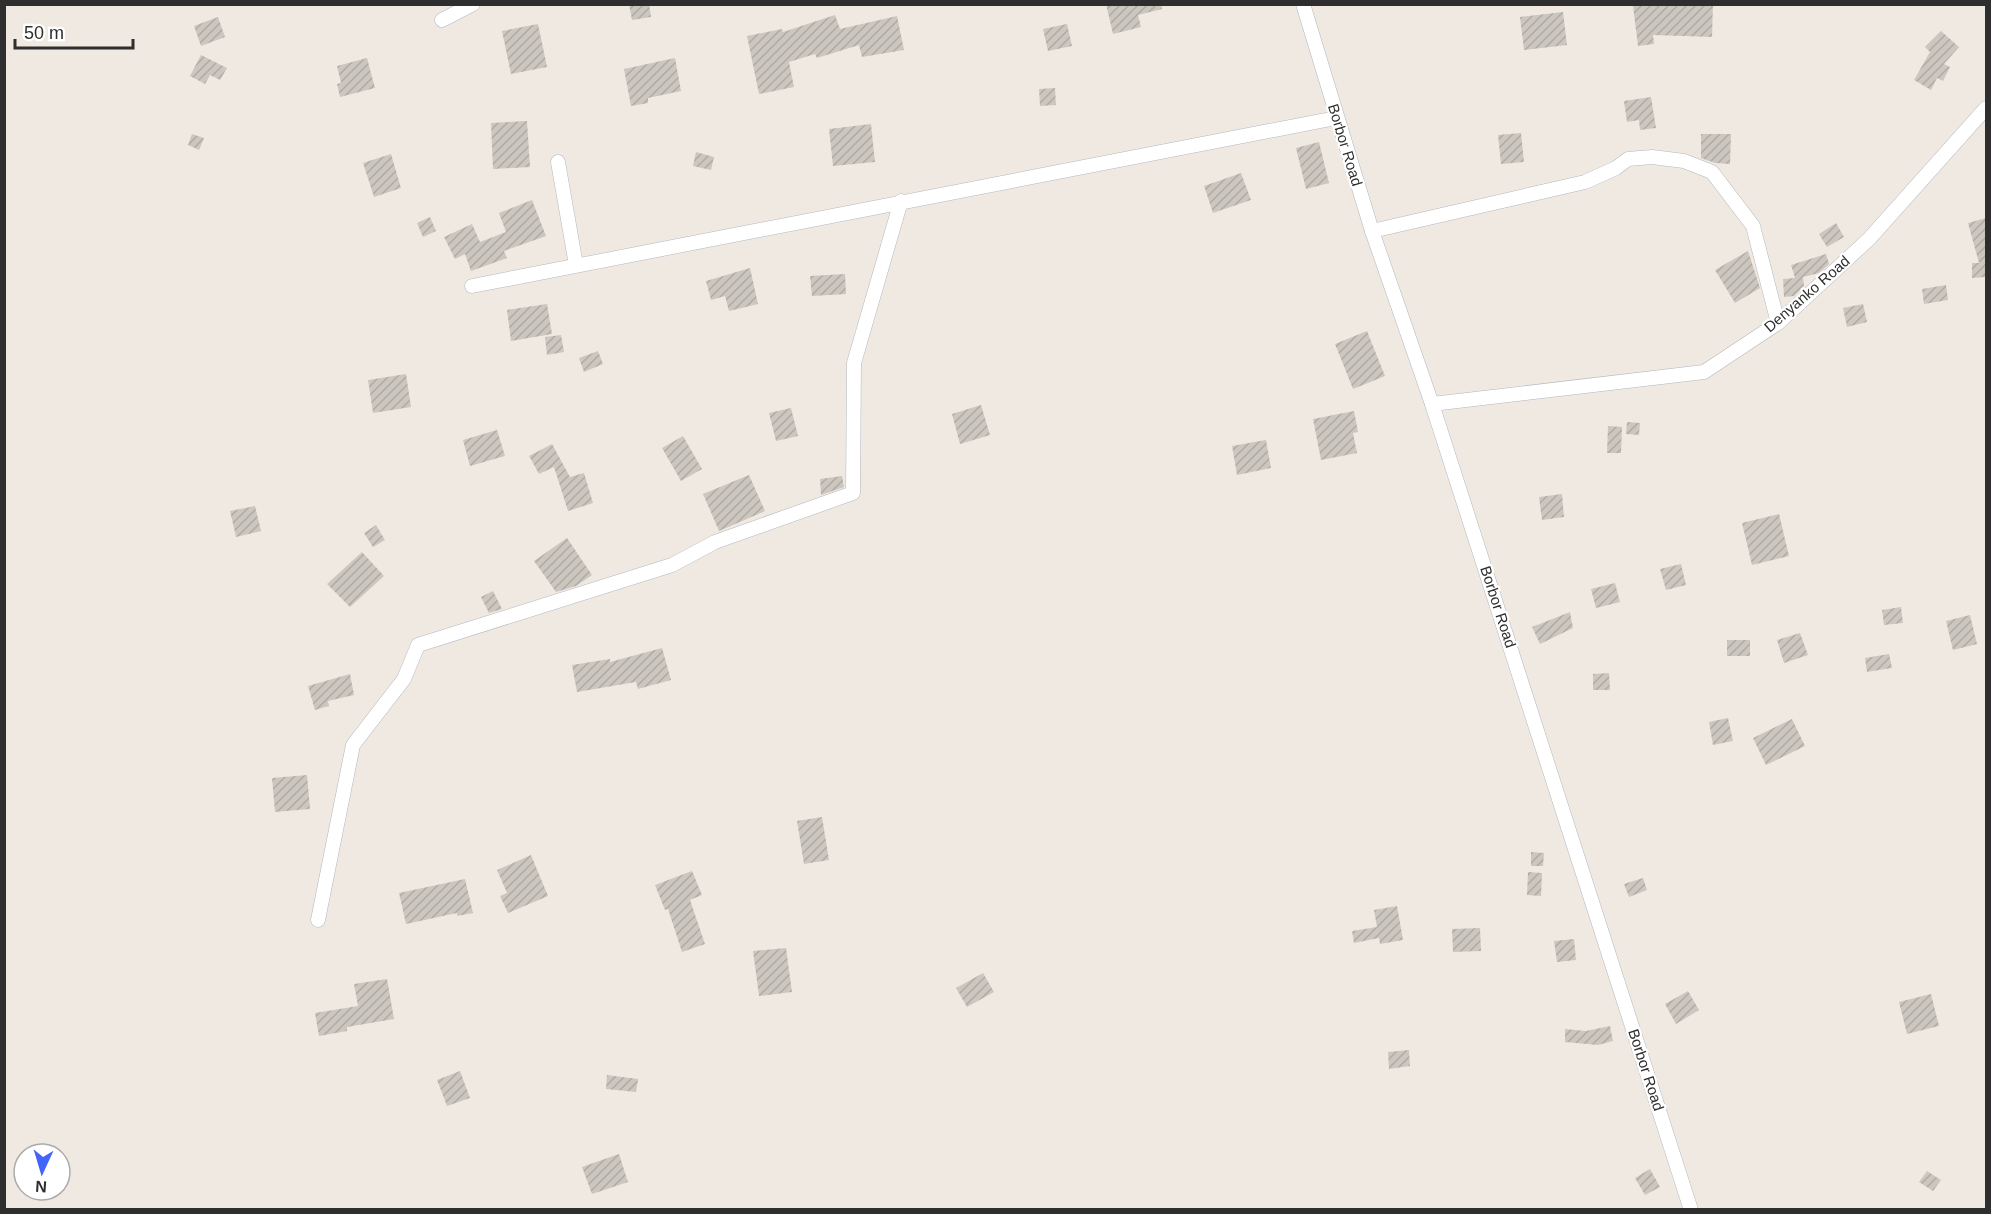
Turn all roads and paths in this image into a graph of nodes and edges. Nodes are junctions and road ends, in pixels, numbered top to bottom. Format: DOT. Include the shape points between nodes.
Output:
graph roads {
  1 [pos="473,4"];
  2 [pos="1303,4"];
  3 [pos="442,20"];
  4 [pos="1986,108"];
  5 [pos="1336,118"];
  6 [pos="558,162"];
  7 [pos="901,201"];
  8 [pos="1372,231"];
  9 [pos="576,265"];
  10 [pos="472,286"];
  11 [pos="1778,323"];
  12 [pos="1432,404"];
  13 [pos="318,920"];
  14 [pos="1691,1209"];
  1 -- 3 [label="street"];
  2 -- 5 [label="street, Borbor Road"];
  4 -- 11 [label="street, Denyanko Road" via="1869,239"];
  5 -- 7 [label="street"];
  5 -- 8 [label="street, Borbor Road"];
  6 -- 9 [label="street"];
  7 -- 9 [label="street"];
  7 -- 13 [label="street" via="854,363 853,493 715,542 672,566 418,645 404,679 353,745"];
  8 -- 11 [label="street" via="1585,182 1628,159 1684,161 1712,172 1753,226"];
  8 -- 12 [label="street, Borbor Road"];
  9 -- 10 [label="street"];
  11 -- 12 [label="street, Denyanko Road" via="1704,372"];
  12 -- 14 [label="street, Borbor Road"];
}
